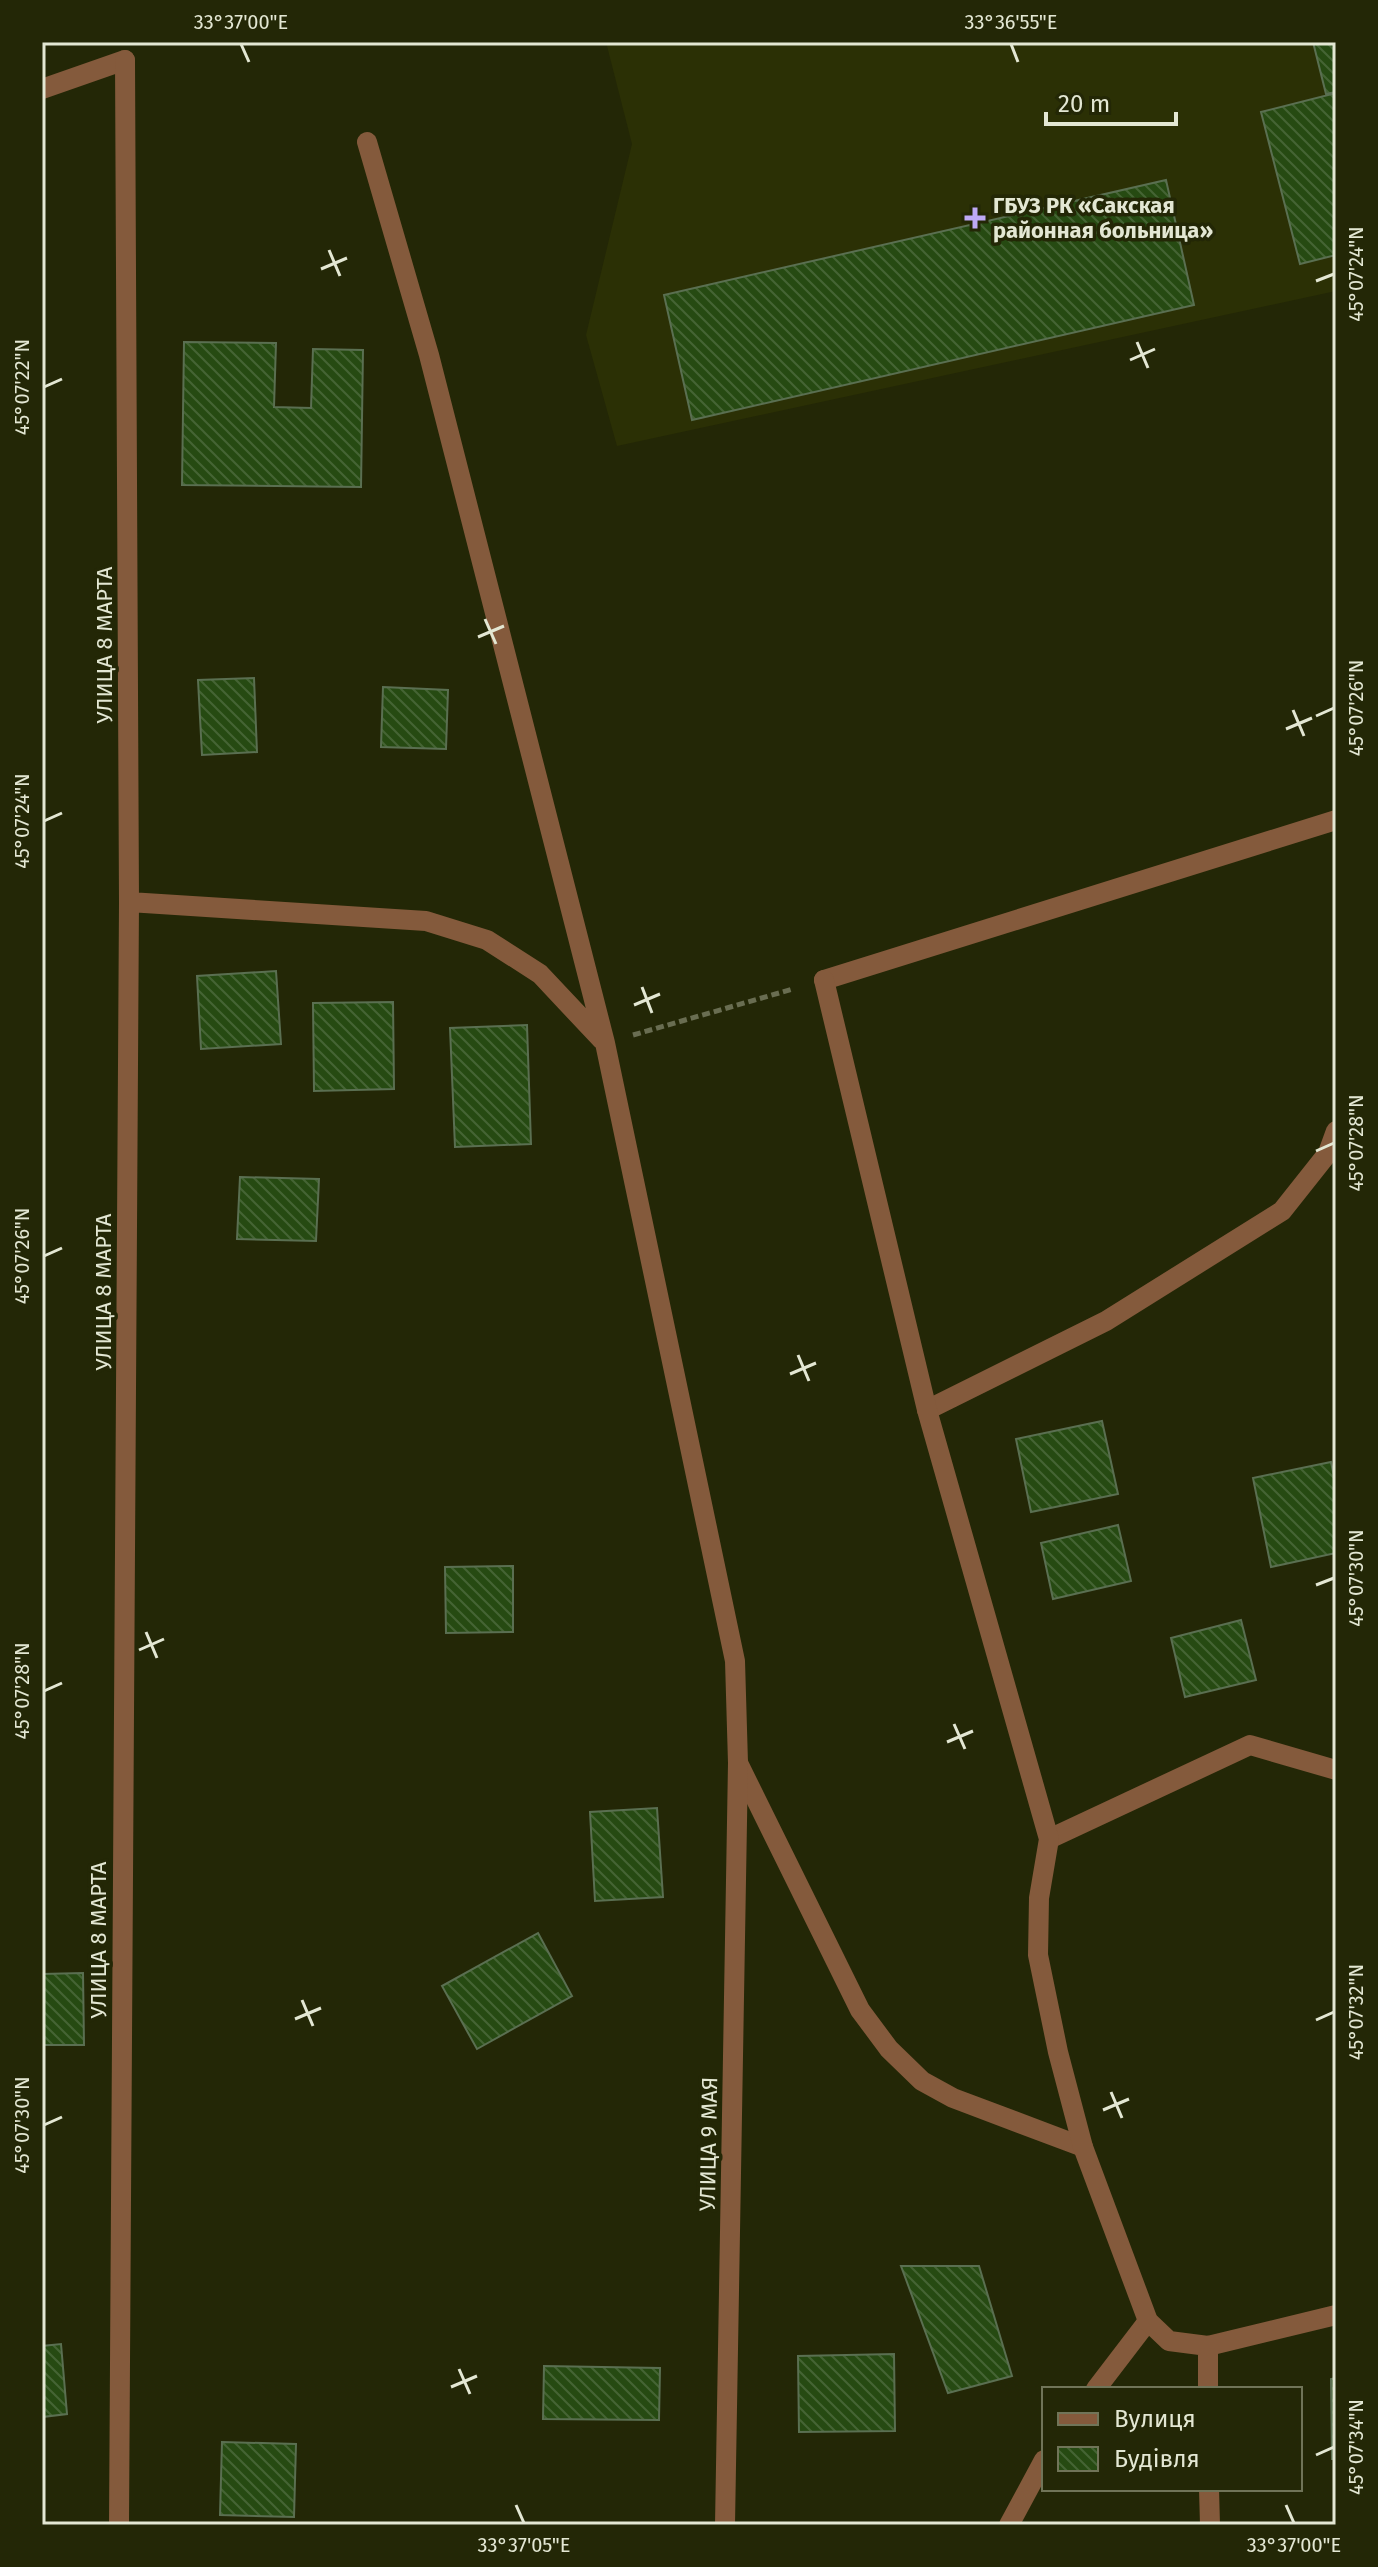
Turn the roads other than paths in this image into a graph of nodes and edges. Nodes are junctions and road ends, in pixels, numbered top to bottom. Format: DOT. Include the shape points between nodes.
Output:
graph roads {
  1 [pos="42,89"];
  2 [pos="367,142"];
  3 [pos="1336,820"];
  4 [pos="129,902"];
  5 [pos="605,1043"];
  6 [pos="1336,1131"];
  7 [pos="927,1410"];
  8 [pos="738,1763"];
  9 [pos="1336,1770"];
  10 [pos="1049,1839"];
  11 [pos="1083,2147"];
  12 [pos="1336,2315"];
  13 [pos="1148,2321"];
  14 [pos="1208,2346"];
  15 [pos="1098,2387"];
  16 [pos="1208,2387"];
  17 [pos="1042,2464"];
  18 [pos="1209,2491"];
  19 [pos="119,2525"];
  20 [pos="725,2525"];
  21 [pos="1009,2525"];
  22 [pos="1210,2525"];
  1 -- 4 [label="street, УЛИЦА 8 МАРТА" via="125,60"];
  2 -- 5 [label="street, УЛИЦА 9 МАЯ" via="429,355"];
  3 -- 7 [label="street" via="824,980"];
  4 -- 5 [label="street" via="426,921 487,940 540,974"];
  4 -- 19 [label="street, УЛИЦА 8 МАРТА"];
  5 -- 8 [label="street, УЛИЦА 9 МАЯ" via="735,1661"];
  6 -- 7 [label="street" via="1328,1153 1282,1211 1106,1321"];
  7 -- 10 [label="street"];
  8 -- 11 [label="street" via="860,2010 889,2049 922,2081 953,2098"];
  8 -- 20 [label="street, УЛИЦА 9 МАЯ"];
  9 -- 10 [label="street" via="1250,1745"];
  10 -- 11 [label="street" via="1039,1898 1038,1955"];
  11 -- 13 [label="street"];
  12 -- 14 [label="street"];
  13 -- 14 [label="street" via="1169,2341"];
  13 -- 15 [label="street"];
  14 -- 16 [label="street"];
  17 -- 21 [label="street"];
  18 -- 22 [label="street"];
}
